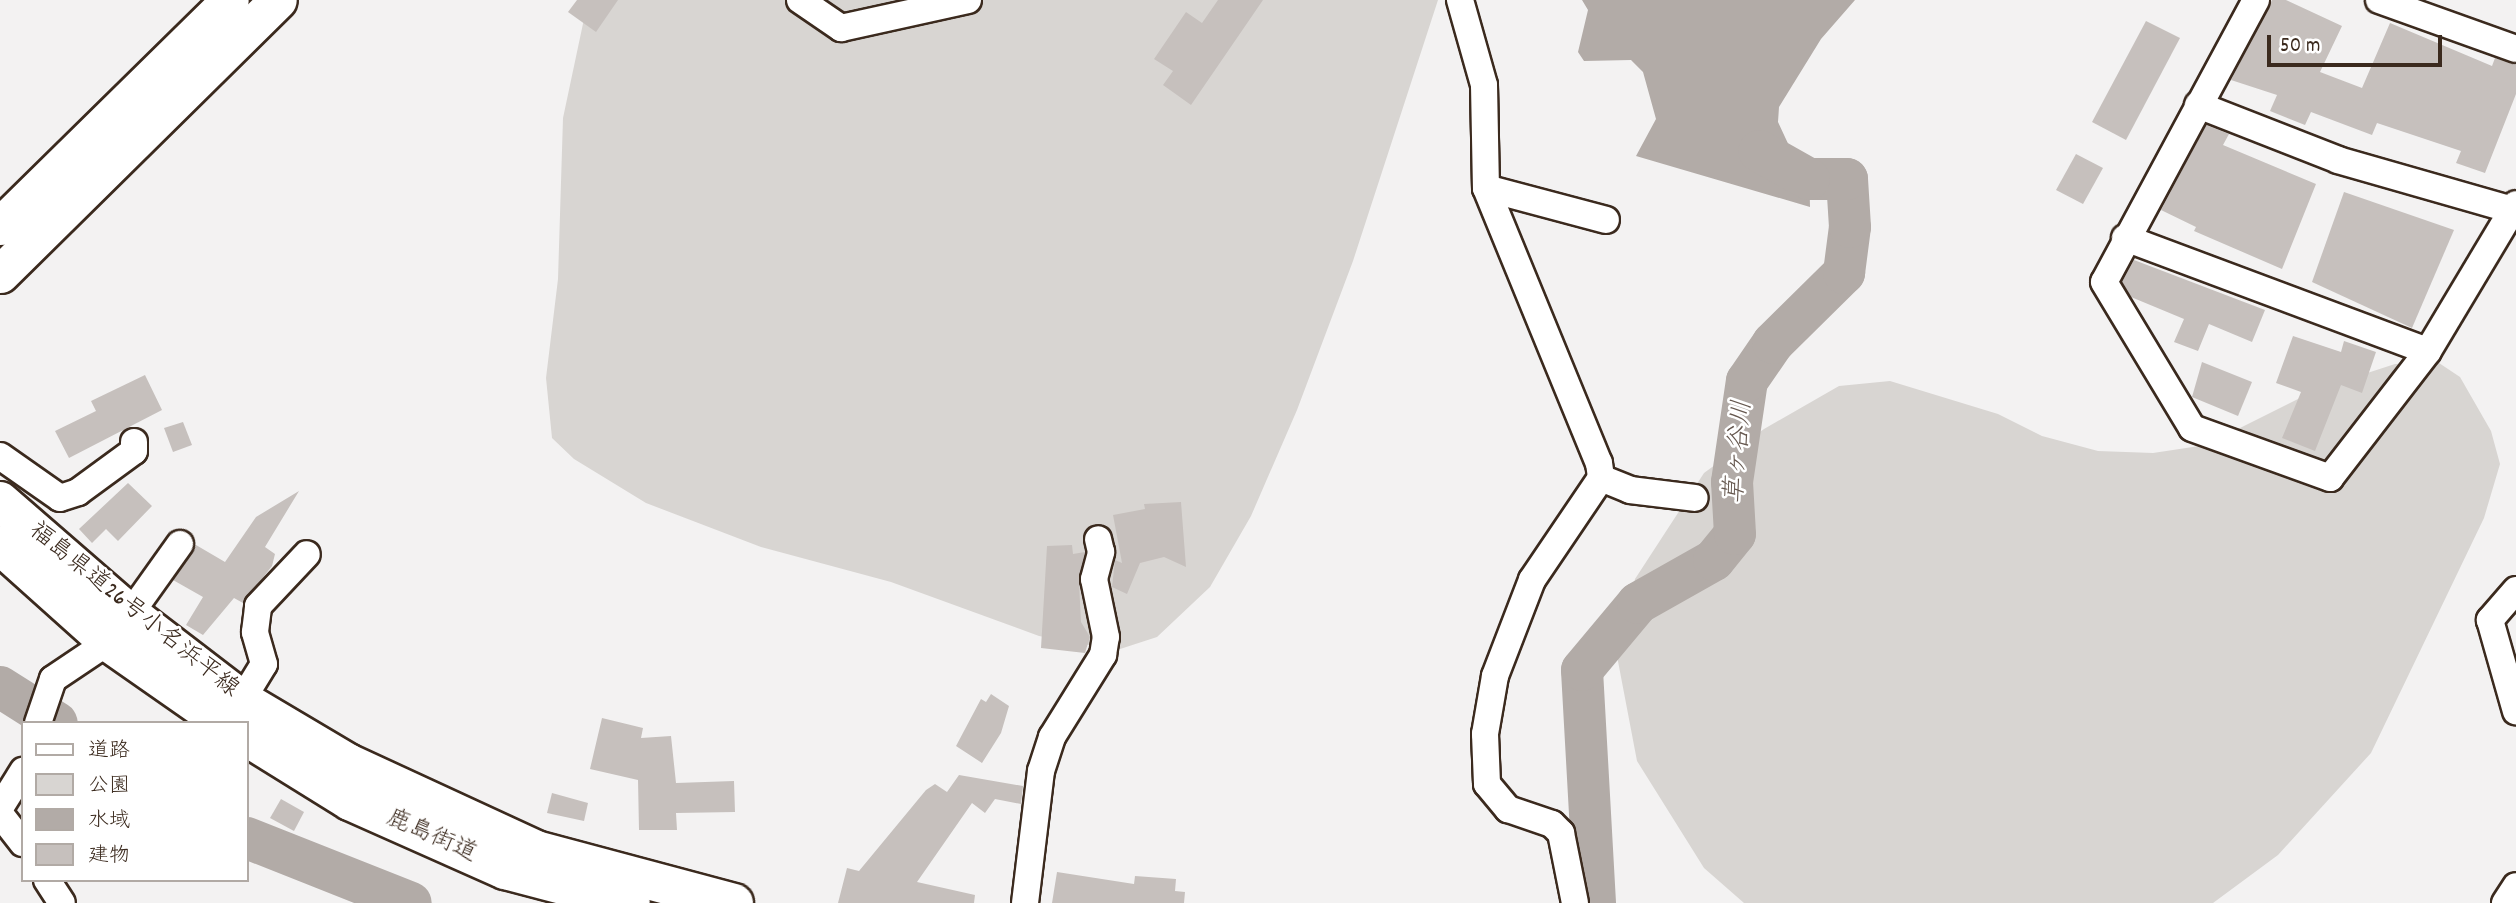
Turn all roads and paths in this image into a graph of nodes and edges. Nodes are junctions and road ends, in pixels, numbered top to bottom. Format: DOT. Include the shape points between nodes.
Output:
graph roads {
  1 [pos="230,0"];
  2 [pos="278,0"];
  3 [pos="800,0"];
  4 [pos="968,0"];
  5 [pos="1460,0"];
  6 [pos="2256,0"];
  7 [pos="2379,0"];
  8 [pos="2516,49"];
  9 [pos="2198,105"];
  10 [pos="1486,188"];
  11 [pos="2515,208"];
  12 [pos="1606,220"];
  13 [pos="0,226"];
  14 [pos="2125,237"];
  15 [pos="0,274"];
  16 [pos="2428,351"];
  17 [pos="134,442"];
  18 [pos="0,456"];
  19 [pos="1601,478"];
  20 [pos="1695,498"];
  21 [pos="0,501"];
  22 [pos="1098,539"];
  23 [pos="180,544"];
  24 [pos="0,545"];
  25 [pos="307,554"];
  26 [pos="2516,590"];
  27 [pos="119,628"];
  28 [pos="42,710"];
  29 [pos="233,711"];
  30 [pos="2516,711"];
  31 [pos="248,738"];
  32 [pos="21,774"];
  33 [pos="0,808"];
  34 [pos="0,814"];
  35 [pos="21,840"];
  36 [pos="48,882"];
  37 [pos="2516,886"];
  38 [pos="62,903"];
  39 [pos="631,903"];
  40 [pos="734,903"];
  41 [pos="1025,903"];
  42 [pos="1575,903"];
  43 [pos="2505,903"];
  1 -- 13 [label="street"];
  2 -- 15 [label="street"];
  3 -- 4 [label="street" via="841,28"];
  5 -- 10 [label="street" via="1484,85"];
  6 -- 9 [label="street"];
  7 -- 8 [label="street"];
  9 -- 11 [label="street" via="2338,160"];
  9 -- 14 [label="street"];
  10 -- 12 [label="street"];
  10 -- 19 [label="street" via="1589,428"];
  11 -- 16 [label="street"];
  14 -- 16 [label="street"];
  14 -- 16 [label="street" via="2104,282 2192,428 2330,478"];
  17 -- 18 [label="street" via="134,451 78,492 60,498"];
  19 -- 20 [label="street" via="1630,490"];
  19 -- 42 [label="street" via="1532,580 1495,676 1485,734 1487,784 1508,809 1552,824 1561,833"];
  21 -- 27 [label="main road, 福島県道26号小名浜平線"];
  22 -- 41 [label="street" via="1101,552 1094,579 1106,637 1103,654 1052,737 1041,771"];
  23 -- 27 [label="street"];
  24 -- 27 [label="main road"];
  25 -- 29 [label="street" via="258,606 256,632 264,664"];
  26 -- 30 [label="street" via="2490,620"];
  27 -- 28 [label="street" via="53,680"];
  27 -- 29 [label="main road, 福島県道26号小名浜平線"];
  29 -- 40 [label="main road, 福島県道26号小名浜平線" via="536,850"];
  31 -- 39 [label="main road, 鹿島街道" via="350,801 505,870"];
  32 -- 33 [label="street"];
  34 -- 35 [label="street"];
  36 -- 38 [label="street"];
  37 -- 43 [label="street"];
}
